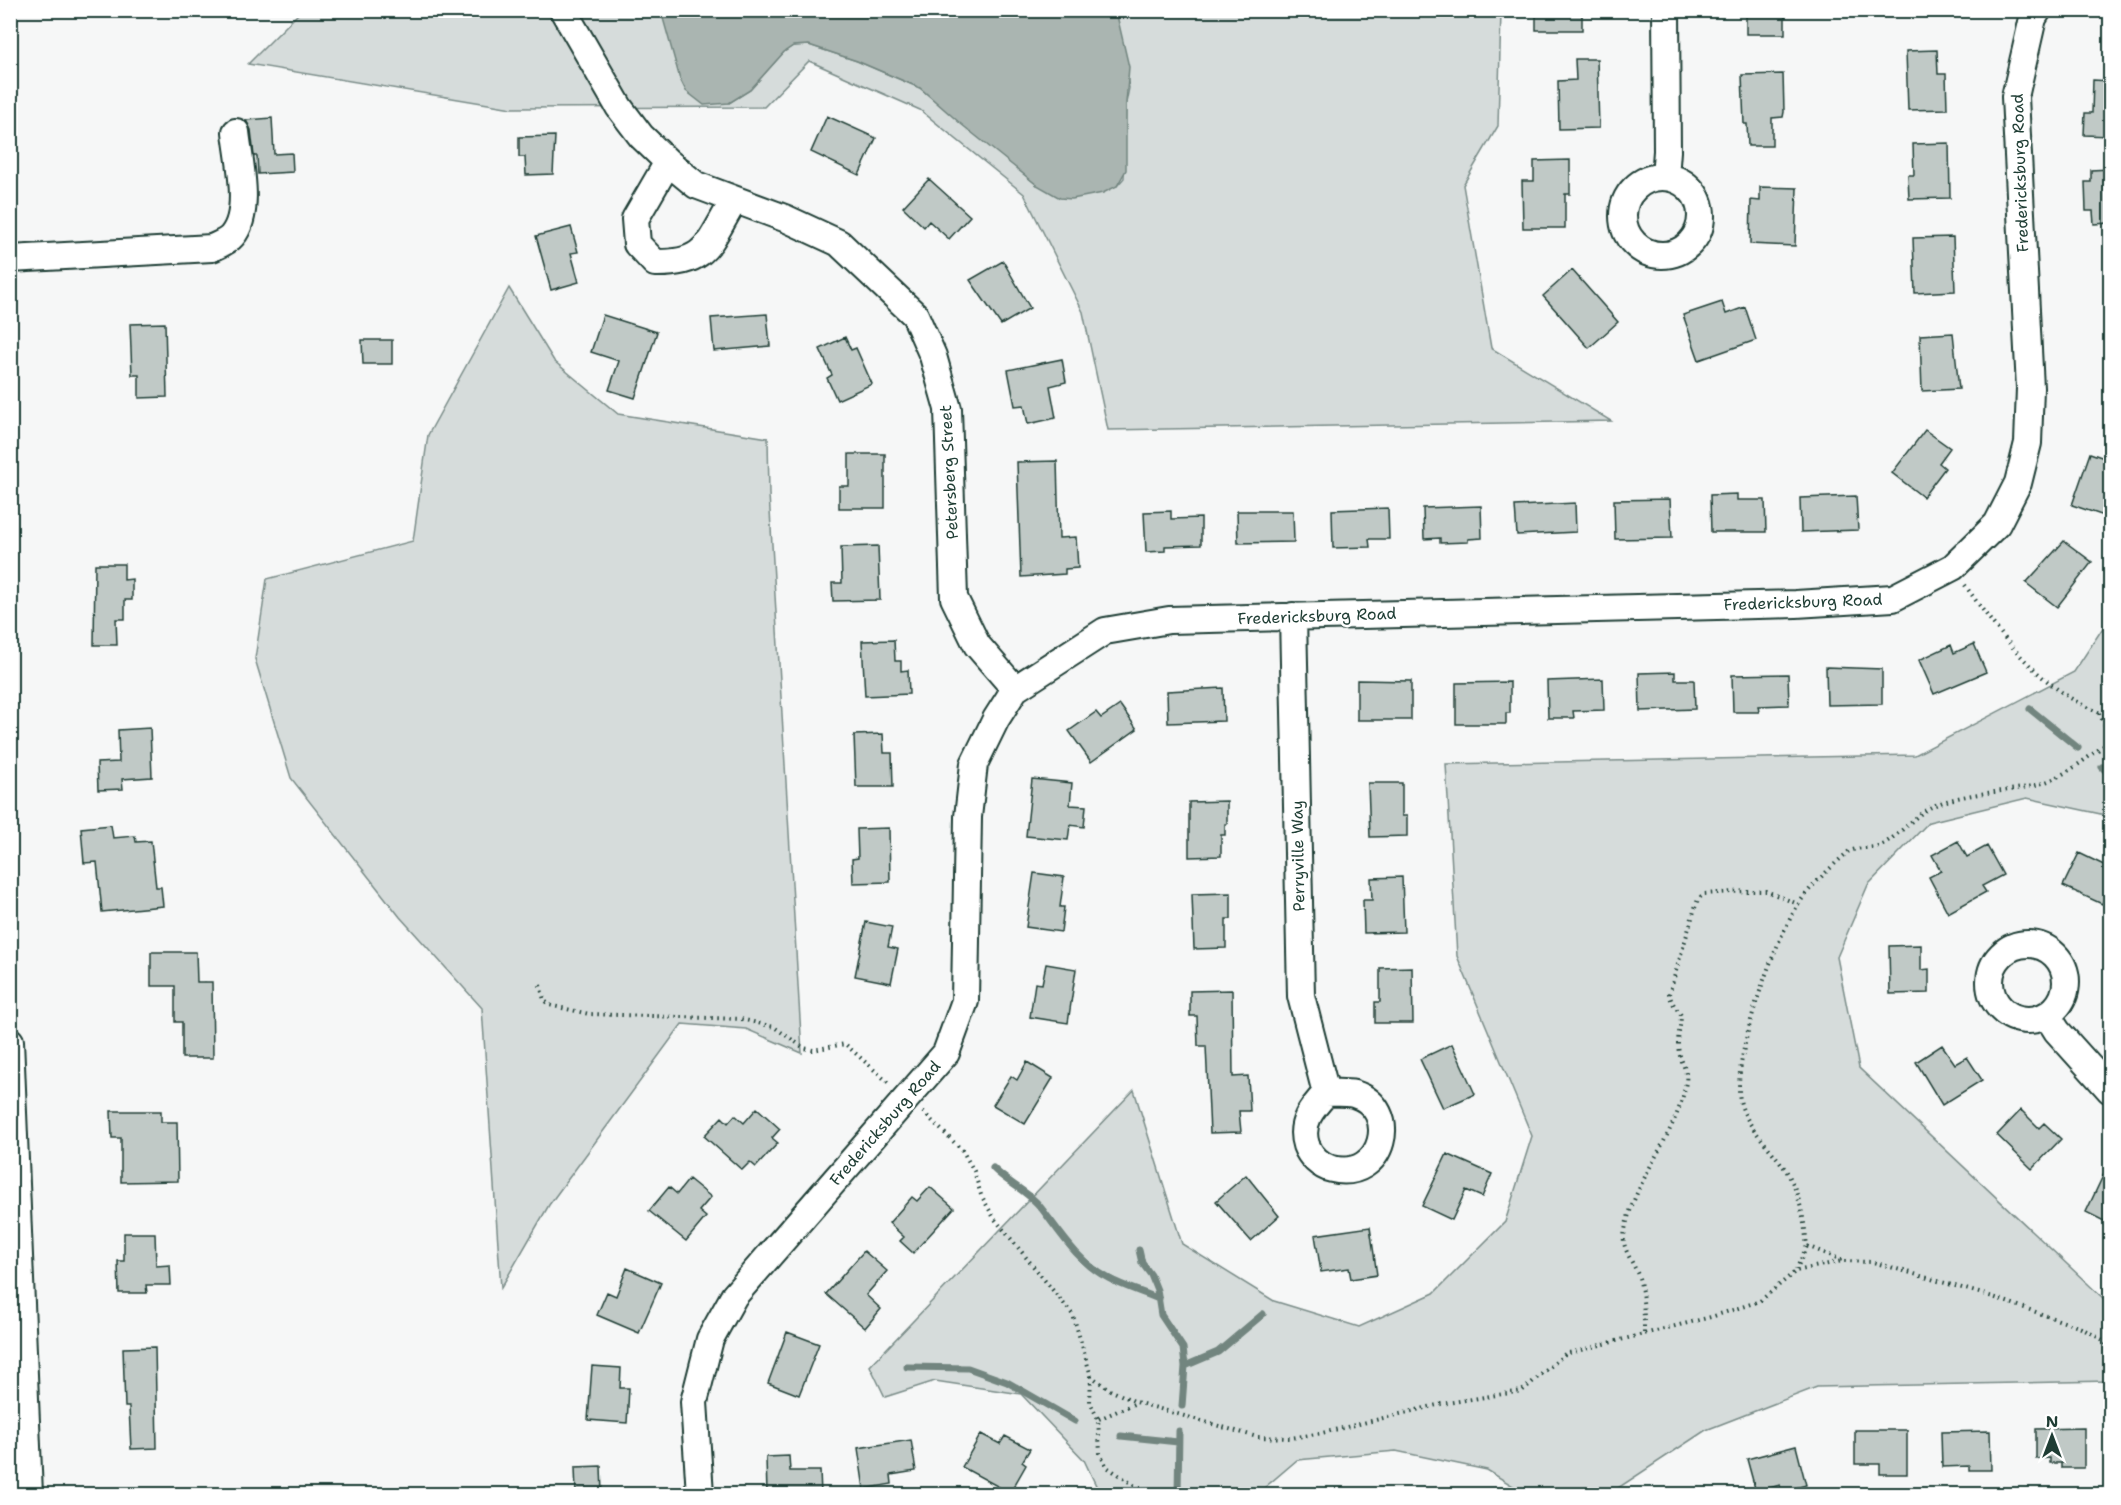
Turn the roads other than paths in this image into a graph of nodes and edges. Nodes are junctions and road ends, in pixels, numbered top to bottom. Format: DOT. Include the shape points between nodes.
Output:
graph roads {
  1 [pos="563,10"];
  2 [pos="1666,10"];
  3 [pos="2038,10"];
  4 [pos="236,132"];
  5 [pos="668,162"];
  6 [pos="1665,177"];
  7 [pos="734,201"];
  8 [pos="10,259"];
  9 [pos="1293,616"];
  10 [pos="1015,689"];
  11 [pos="2047,1015"];
  12 [pos="10,1041"];
  13 [pos="2110,1090"];
  14 [pos="1326,1093"];
  15 [pos="29,1494"];
  16 [pos="700,1494"];
  1 -- 5 [label="street, Petersberg Street" via="619,106 641,136"];
  2 -- 6 [label="street"];
  3 -- 9 [label="street, Fredericksburg Road" via="2015,97 2030,388 2028,443 2018,483 1997,524 1953,567 1893,598 1796,604"];
  4 -- 8 [label="street" via="243,209 231,238 212,248"];
  5 -- 7 [label="street, Petersberg Street" via="696,185"];
  5 -- 7 [label="street" via="635,219 637,244 655,263 681,263 701,254"];
  7 -- 10 [label="street, Petersberg Street" via="839,243 915,315 933,356 948,409 954,598 977,645"];
  9 -- 10 [label="street, Fredericksburg Road" via="1169,620 1105,631"];
  9 -- 14 [label="street, Perryville Way" via="1301,996"];
  10 -- 16 [label="street, Fredericksburg Road" via="974,764 968,818 965,1000 946,1053 734,1296 715,1330 694,1402"];
  11 -- 13 [label="street"];
  12 -- 15 [label="street"];
}
